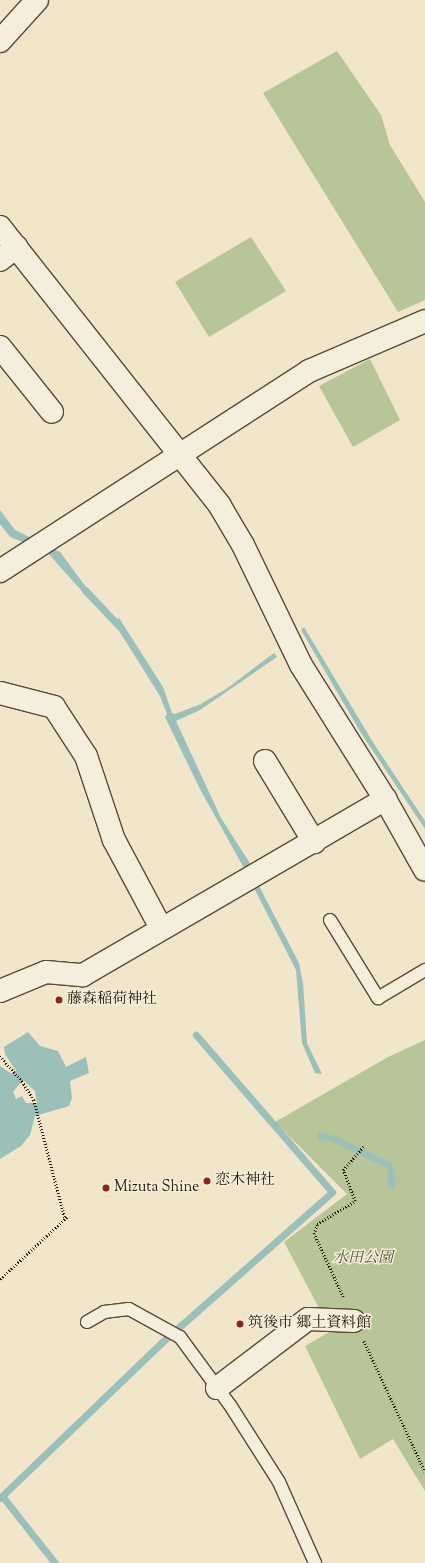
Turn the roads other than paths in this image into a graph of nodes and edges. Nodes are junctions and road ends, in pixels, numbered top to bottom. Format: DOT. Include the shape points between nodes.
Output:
graph roads {
  1 [pos="37,0"];
  2 [pos="0,41"];
  3 [pos="0,227"];
  4 [pos="8,254"];
  5 [pos="425,321"];
  6 [pos="0,347"];
  7 [pos="52,412"];
  8 [pos="180,454"];
  9 [pos="0,571"];
  10 [pos="0,693"];
  11 [pos="265,761"];
  12 [pos="386,799"];
  13 [pos="314,842"];
  14 [pos="423,861"];
  15 [pos="330,920"];
  16 [pos="161,928"];
  17 [pos="425,970"];
  18 [pos="0,991"];
  19 [pos="354,1321"];
  20 [pos="87,1322"];
  21 [pos="217,1388"];
  22 [pos="315,1563"];
  1 -- 2 [label="street"];
  3 -- 4 [label="street"];
  4 -- 8 [label="street"];
  5 -- 8 [label="street" via="309,371"];
  6 -- 7 [label="street"];
  8 -- 9 [label="street"];
  8 -- 12 [label="street" via="220,506 243,545 301,665"];
  10 -- 16 [label="street" via="54,707 86,756 114,840"];
  11 -- 13 [label="street"];
  12 -- 13 [label="street"];
  12 -- 14 [label="street"];
  13 -- 16 [label="street"];
  15 -- 17 [label="lane" via="378,998"];
  16 -- 18 [label="street" via="84,975 46,972"];
  19 -- 21 [label="street" via="308,1319"];
  20 -- 21 [label="lane" via="104,1312 129,1309 180,1337"];
  21 -- 22 [label="lane" via="279,1482"];
}
